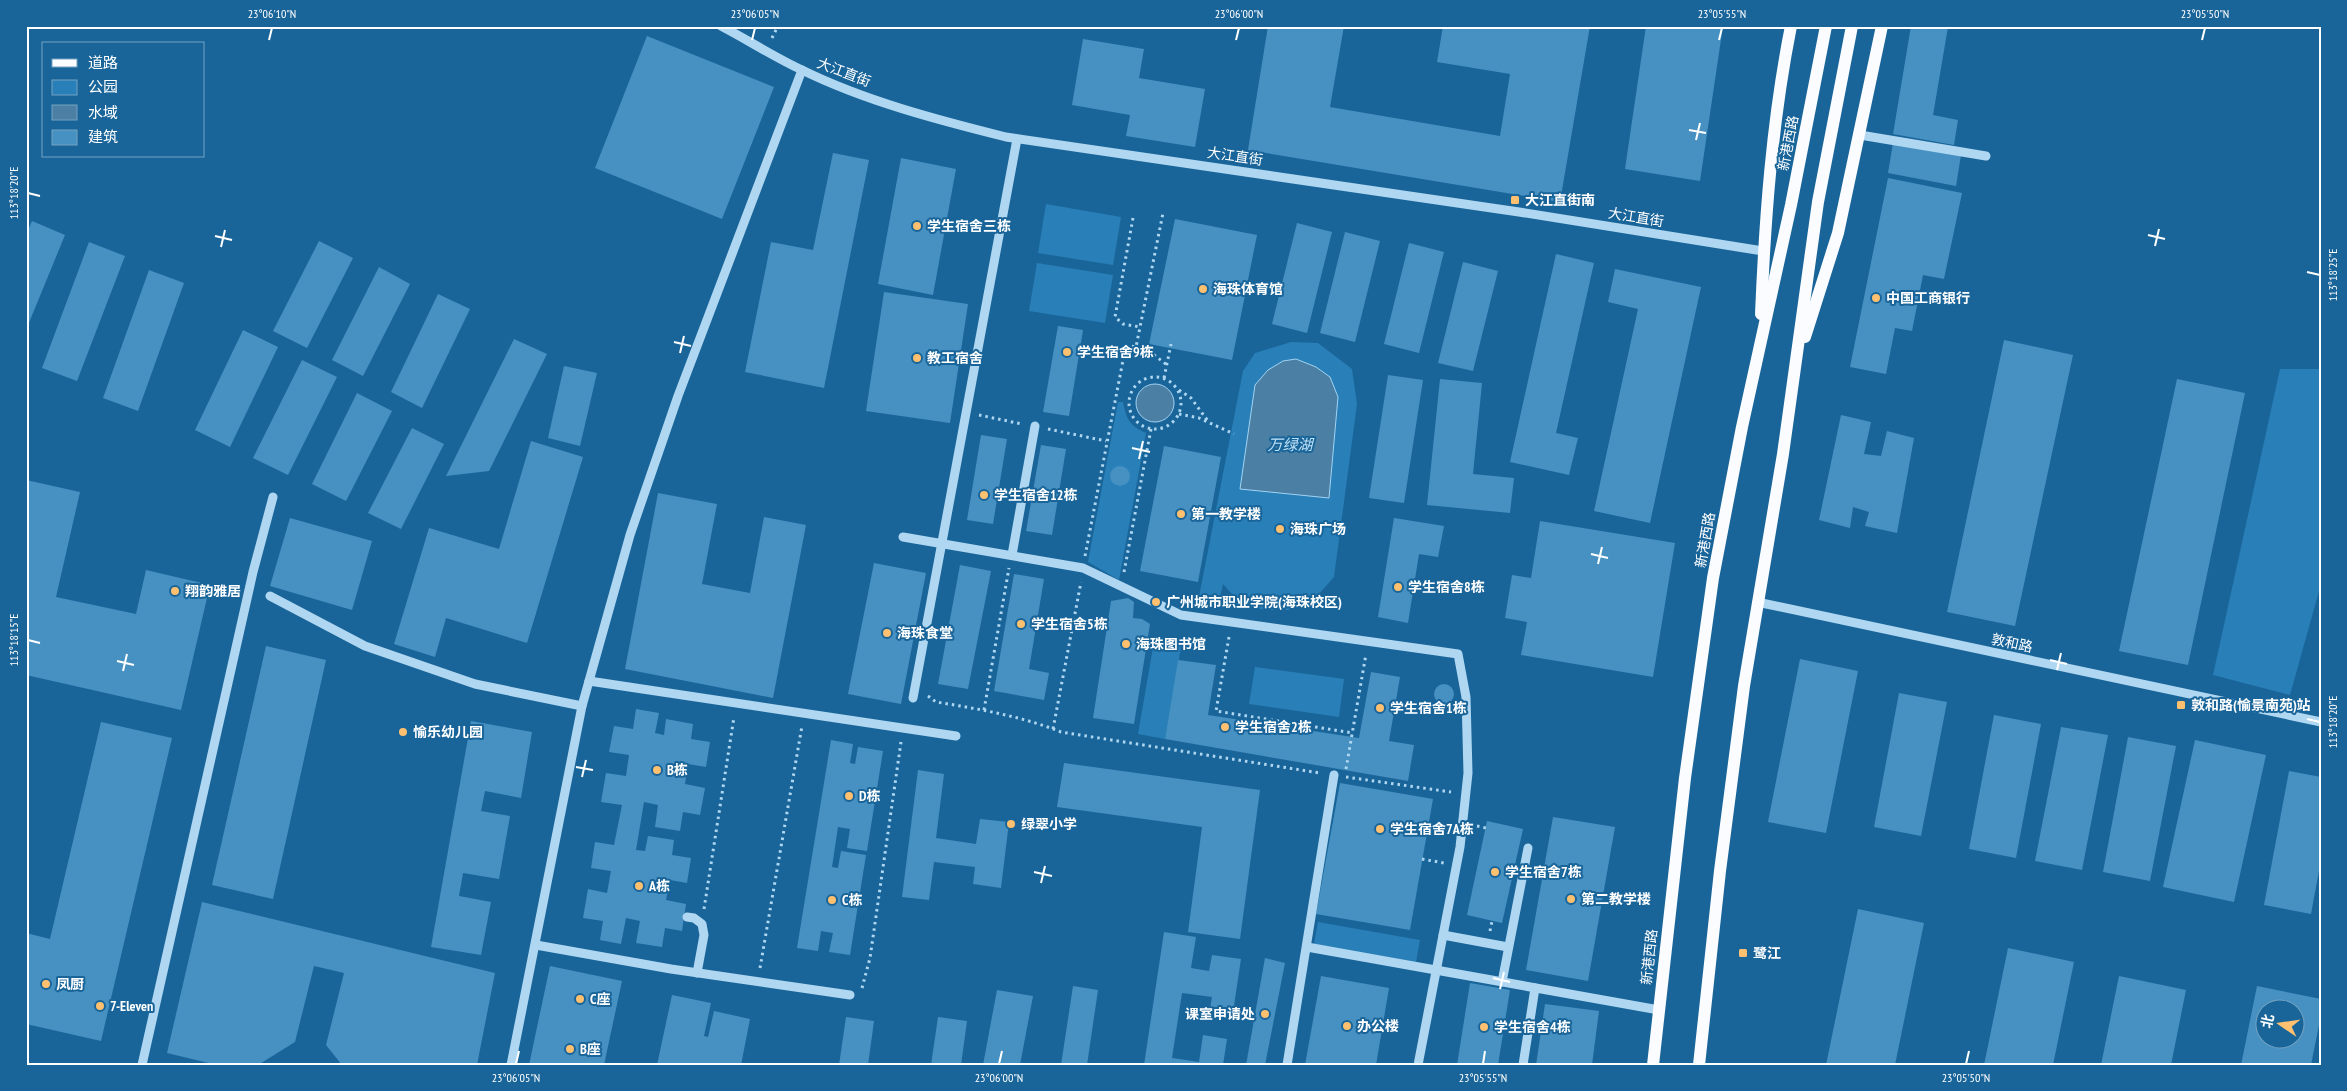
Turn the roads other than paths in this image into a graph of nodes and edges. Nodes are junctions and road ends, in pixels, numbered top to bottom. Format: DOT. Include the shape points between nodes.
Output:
graph roads {
  1 [pos="721,26"];
  2 [pos="1791,26"];
  3 [pos="1826,26"];
  4 [pos="1852,26"];
  5 [pos="1882,26"];
  6 [pos="802,70"];
  7 [pos="1860,135"];
  8 [pos="1017,138"];
  9 [pos="1986,156"];
  10 [pos="1763,251"];
  11 [pos="1759,346"];
  12 [pos="1796,360"];
  13 [pos="1035,426"];
  14 [pos="273,497"];
  15 [pos="903,537"];
  16 [pos="940,543"];
  17 [pos="1012,555"];
  18 [pos="270,596"];
  19 [pos="1757,602"];
  20 [pos="589,681"];
  21 [pos="912,698"];
  22 [pos="582,706"];
  23 [pos="2321,722"];
  24 [pos="956,736"];
  25 [pos="1334,775"];
  26 [pos="1528,848"];
  27 [pos="687,917"];
  28 [pos="1443,935"];
  29 [pos="536,945"];
  30 [pos="1307,946"];
  31 [pos="1508,947"];
  32 [pos="1436,970"];
  33 [pos="697,973"];
  34 [pos="1502,982"];
  35 [pos="1535,988"];
  36 [pos="850,995"];
  37 [pos="1659,1010"];
  38 [pos="142,1065"];
  39 [pos="511,1065"];
  40 [pos="1287,1065"];
  41 [pos="1418,1065"];
  42 [pos="1523,1065"];
  43 [pos="1653,1065"];
  44 [pos="1699,1065"];
  1 -- 6 [label="street, 大江直街"];
  2 -- 10 [label="main road"];
  3 -- 11 [label="main road, 新港西路"];
  4 -- 12 [label="main road" via="1818,202"];
  5 -- 7 [label="main road"];
  6 -- 8 [label="street, 大江直街" via="921,114"];
  6 -- 20 [label="street" via="675,405 630,535"];
  7 -- 9 [label="street"];
  7 -- 12 [label="main road" via="1832,255"];
  8 -- 10 [label="street, 大江直街"];
  8 -- 16 [label="street"];
  10 -- 11 [label="main road"];
  11 -- 37 [label="main road, 新港西路" via="1706,621"];
  12 -- 19 [label="main road"];
  13 -- 17 [label="street"];
  14 -- 38 [label="street" via="253,572"];
  15 -- 16 [label="street"];
  16 -- 17 [label="street"];
  16 -- 21 [label="street"];
  17 -- 28 [label="street" via="1083,568 1182,615 1458,654 1466,697 1468,773"];
  18 -- 22 [label="street" via="374,649 475,684"];
  19 -- 23 [label="street, 敦和路"];
  19 -- 44 [label="main road" via="1726,817"];
  20 -- 22 [label="street"];
  20 -- 24 [label="street"];
  22 -- 29 [label="street"];
  25 -- 30 [label="street"];
  26 -- 31 [label="street"];
  27 -- 33 [label="street" via="702,924 704,935"];
  28 -- 31 [label="street"];
  28 -- 32 [label="street"];
  29 -- 33 [label="street"];
  29 -- 39 [label="street"];
  30 -- 32 [label="street"];
  30 -- 40 [label="street"];
  31 -- 34 [label="street"];
  32 -- 34 [label="street"];
  32 -- 41 [label="street"];
  33 -- 36 [label="street"];
  34 -- 35 [label="street"];
  35 -- 37 [label="street"];
  35 -- 42 [label="street"];
  37 -- 43 [label="main road, 新港西路"];
}
